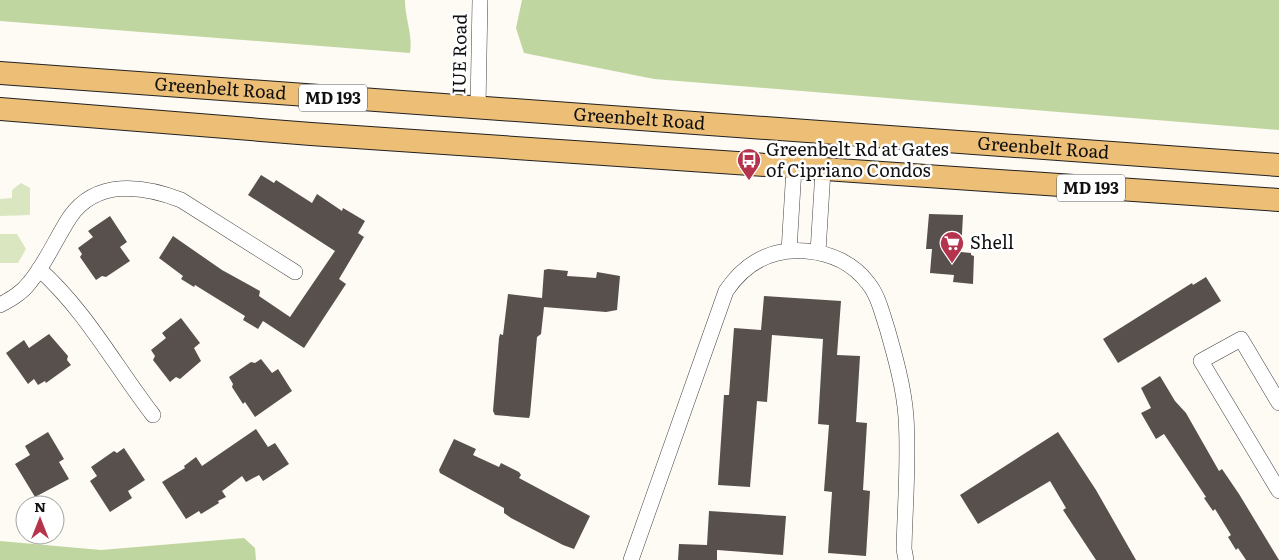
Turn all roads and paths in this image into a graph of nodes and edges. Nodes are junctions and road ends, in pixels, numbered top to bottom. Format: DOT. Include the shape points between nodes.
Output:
graph roads {
  1 [pos="480,0"];
  2 [pos="0,73"];
  3 [pos="478,108"];
  4 [pos="0,109"];
  5 [pos="1279,165"];
  6 [pos="794,168"];
  7 [pos="823,170"];
  8 [pos="1279,200"];
  9 [pos="789,251"];
  10 [pos="818,252"];
  11 [pos="39,269"];
  12 [pos="295,272"];
  13 [pos="0,306"];
  14 [pos="1279,403"];
  15 [pos="153,416"];
  16 [pos="1279,491"];
  17 [pos="631,560"];
  18 [pos="906,560"];
  1 -- 3 [label="street, IUE Road"];
  2 -- 3 [label="main road, Greenbelt Road / MD 193"];
  3 -- 5 [label="main road, Greenbelt Road / MD 193"];
  4 -- 6 [label="main road, Greenbelt Road / MD 193"];
  6 -- 7 [label="main road, Greenbelt Road / MD 193"];
  6 -- 9 [label="street"];
  7 -- 8 [label="main road, Greenbelt Road / MD 193"];
  7 -- 10 [label="street"];
  9 -- 10 [label="street"];
  9 -- 17 [label="street" via="759,259 747,267 726,291"];
  10 -- 18 [label="street" via="849,265 869,284 890,338 906,414"];
  11 -- 12 [label="street" via="71,216 83,203 101,192 120,188 154,191 181,200"];
  11 -- 13 [label="street" via="30,283"];
  11 -- 15 [label="street" via="77,308"];
  14 -- 16 [label="street" via="1241,339 1201,362"];
}
